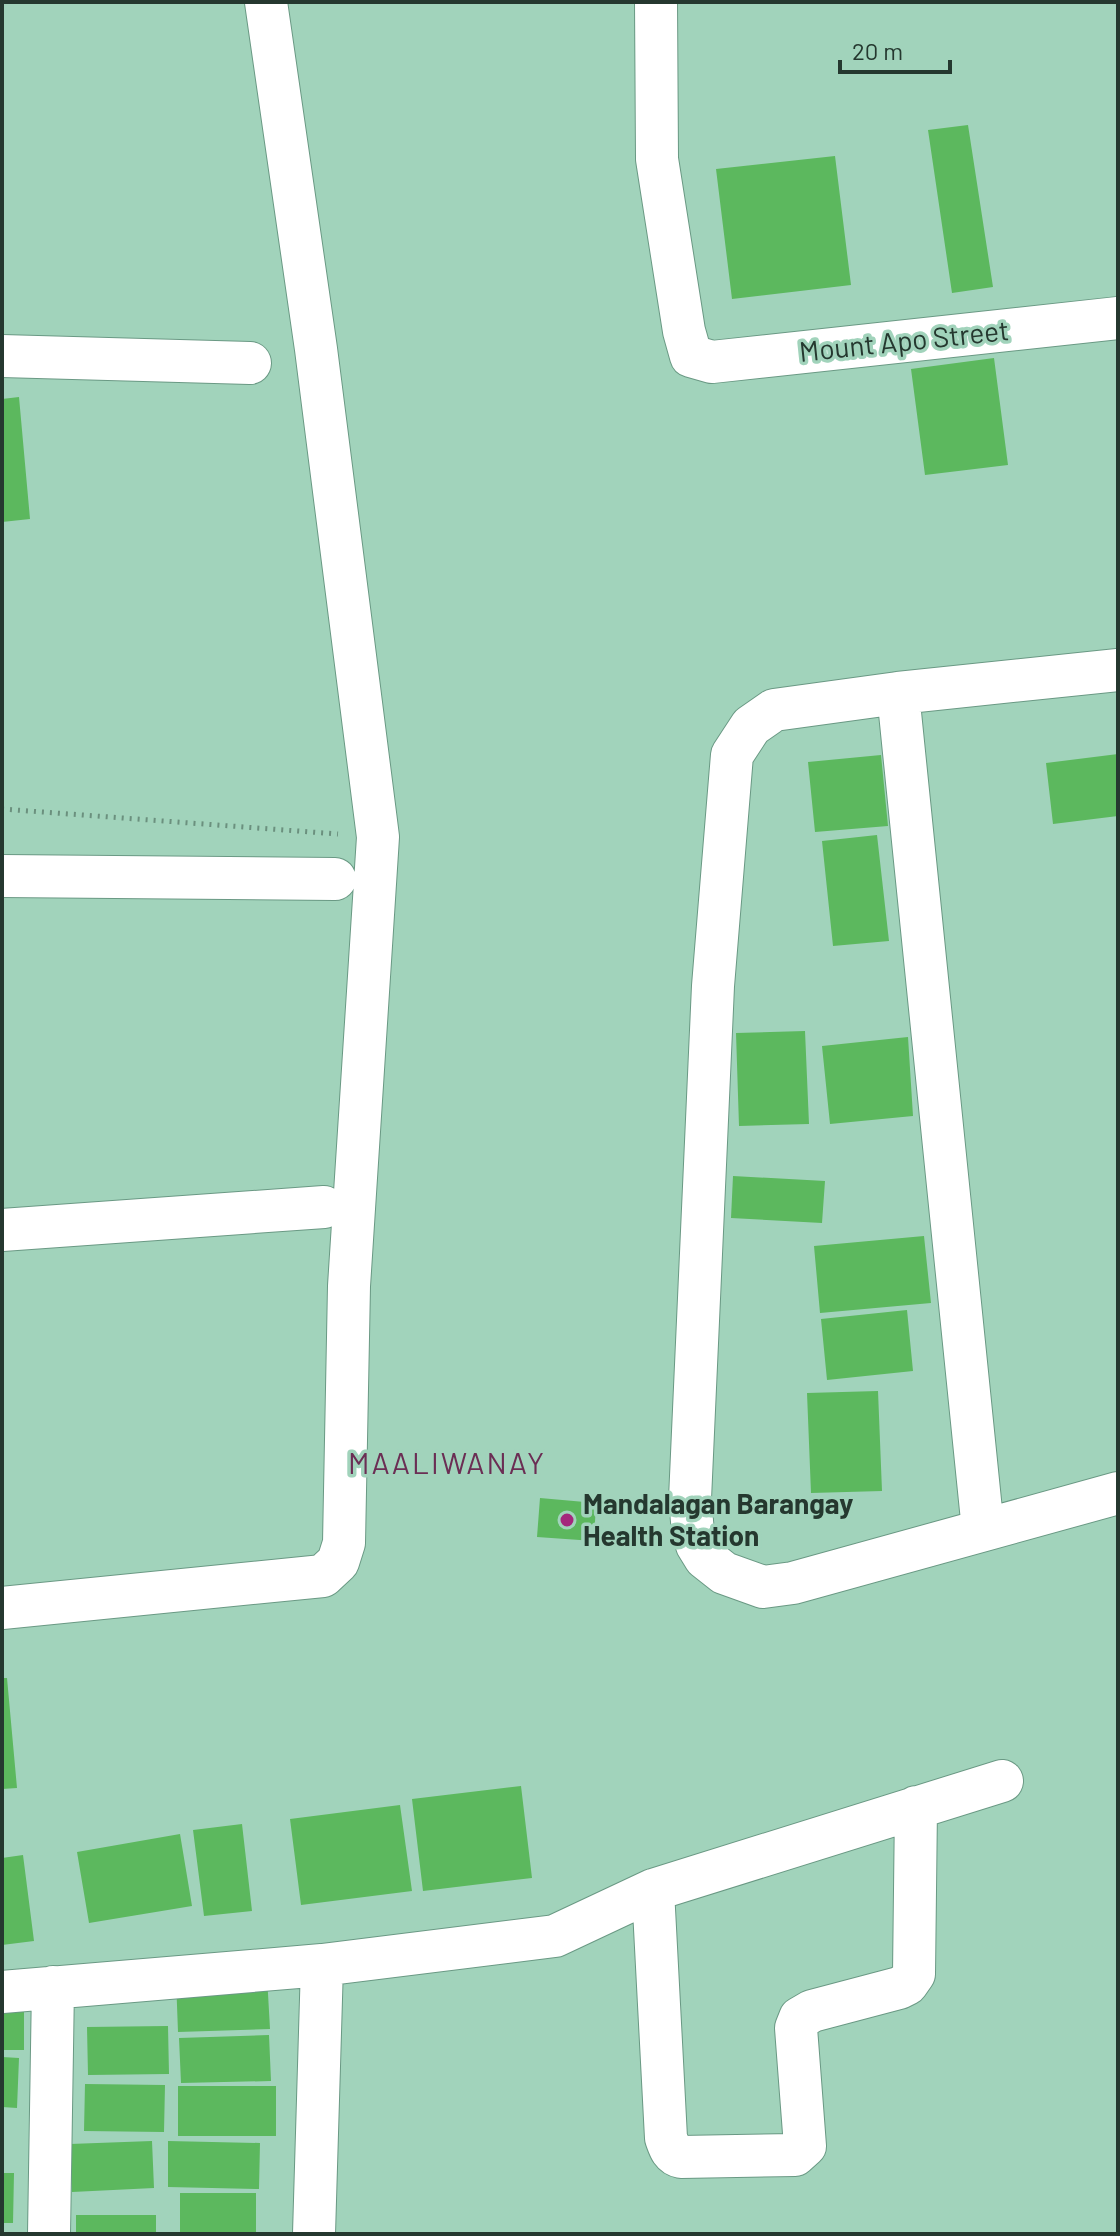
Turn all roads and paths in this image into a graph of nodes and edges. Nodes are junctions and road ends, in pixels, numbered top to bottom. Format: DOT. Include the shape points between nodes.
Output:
graph roads {
  1 [pos="266,2"];
  2 [pos="656,2"];
  3 [pos="1118,318"];
  4 [pos="2,356"];
  5 [pos="250,363"];
  6 [pos="1118,670"];
  7 [pos="898,693"];
  8 [pos="2,809"];
  9 [pos="378,837"];
  10 [pos="2,876"];
  11 [pos="335,879"];
  12 [pos="324,1207"];
  13 [pos="2,1230"];
  14 [pos="1118,1493"];
  15 [pos="983,1530"];
  16 [pos="2,1608"];
  17 [pos="1002,1781"];
  18 [pos="916,1807"];
  19 [pos="653,1890"];
  20 [pos="322,1965"];
  21 [pos="53,1987"];
  22 [pos="2,1992"];
  23 [pos="49,2234"];
  24 [pos="314,2234"];
  1 -- 9 [label="street"];
  2 -- 3 [label="street, Mount Apo Street" via="657,159 691,356 712,362"];
  4 -- 5 [label="street"];
  6 -- 7 [label="street"];
  7 -- 15 [label="street"];
  7 -- 15 [label="street" via="774,710 751,726 732,755 712,1001 690,1499 693,1532 705,1558 724,1573 763,1587"];
  8 -- 9 [label="path"];
  9 -- 16 [label="street" via="349,1286 344,1543 338,1562 323,1576"];
  10 -- 11 [label="street"];
  12 -- 13 [label="street"];
  14 -- 15 [label="street"];
  17 -- 18 [label="street"];
  18 -- 19 [label="street"];
  18 -- 19 [label="street" via="914,1974 899,1988 800,2018 796,2028 805,2146 795,2155 681,2157 671,2150 666,2138"];
  19 -- 20 [label="street" via="555,1936"];
  20 -- 21 [label="street"];
  20 -- 24 [label="street"];
  21 -- 22 [label="street"];
  21 -- 23 [label="street"];
}
